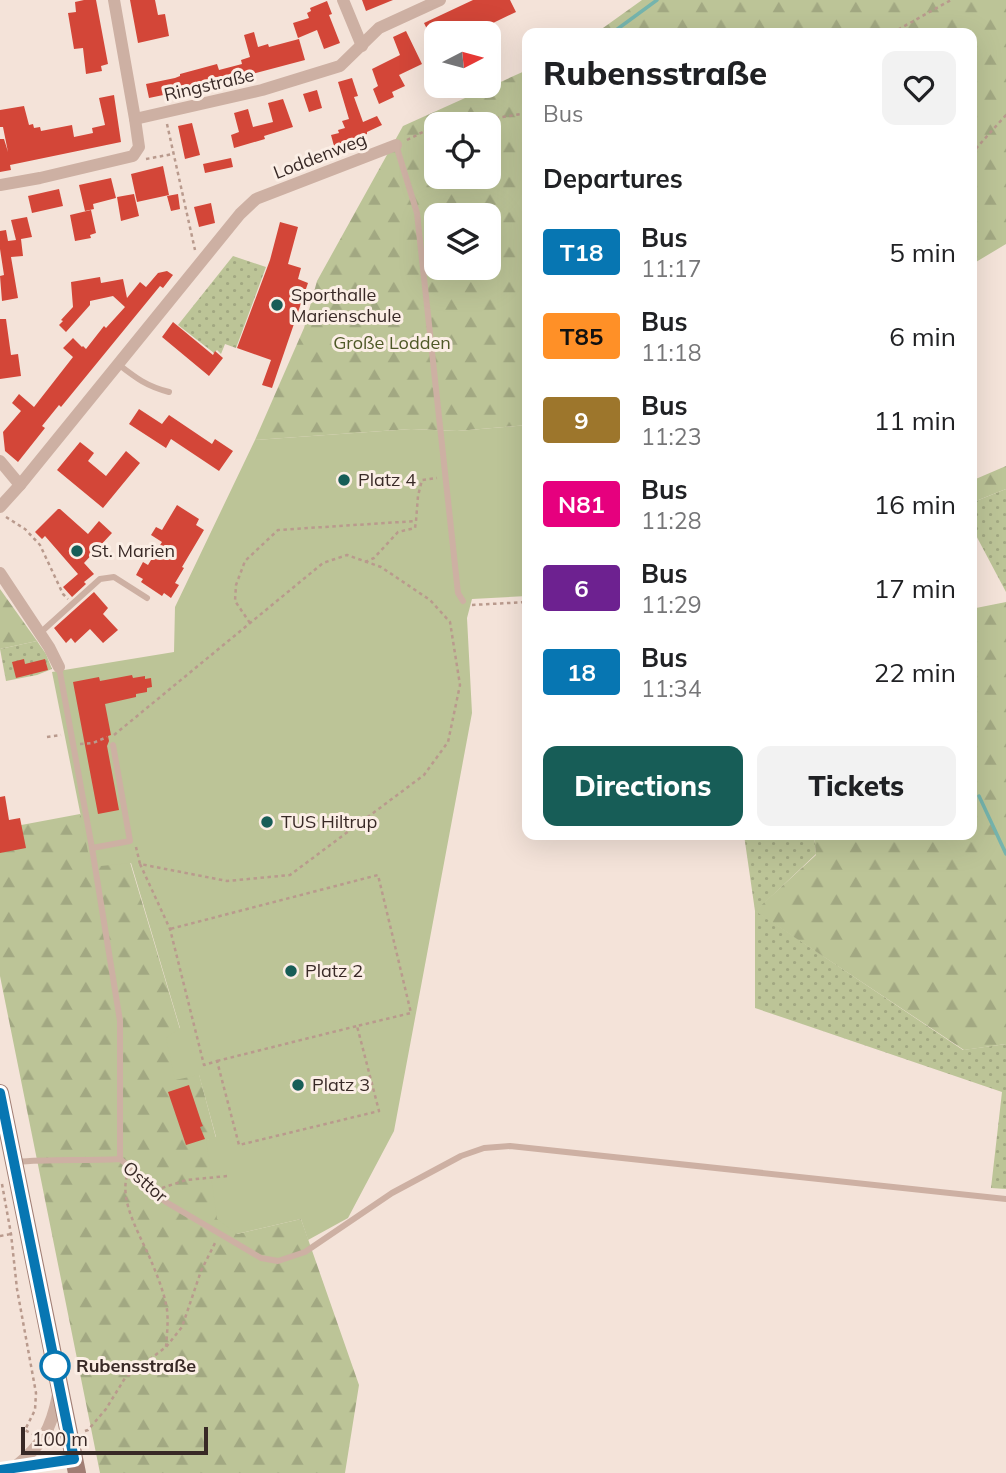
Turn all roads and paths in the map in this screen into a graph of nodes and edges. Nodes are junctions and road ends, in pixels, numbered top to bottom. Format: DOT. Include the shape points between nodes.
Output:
graph roads {
  1 [pos="114,0"];
  2 [pos="343,0"];
  3 [pos="440,0"];
  4 [pos="951,0"];
  5 [pos="901,28"];
  6 [pos="362,46"];
  7 [pos="164,114"];
  8 [pos="522,114"];
  9 [pos="1006,115"];
  10 [pos="501,117"];
  11 [pos="135,119"];
  12 [pos="424,131"];
  13 [pos="396,145"];
  14 [pos="977,147"];
  15 [pos="173,153"];
  16 [pos="133,156"];
  17 [pos="0,185"];
  18 [pos="199,265"];
  19 [pos="118,364"];
  20 [pos="169,392"];
  21 [pos="0,461"];
  22 [pos="446,476"];
  23 [pos="20,485"];
  24 [pos="0,507"];
  25 [pos="0,513"];
  26 [pos="416,522"];
  27 [pos="365,562"];
  28 [pos="0,573"];
  29 [pos="147,598"];
  30 [pos="463,601"];
  31 [pos="522,602"];
  32 [pos="73,603"];
  33 [pos="250,622"];
  34 [pos="40,633"];
  35 [pos="59,667"];
  36 [pos="71,733"];
  37 [pos="47,737"];
  38 [pos="73,744"];
  39 [pos="113,745"];
  40 [pos="134,839"];
  41 [pos="92,848"];
  42 [pos="140,864"];
  43 [pos="170,929"];
  44 [pos="357,1026"];
  45 [pos="217,1061"];
  46 [pos="0,1093"];
  47 [pos="120,1159"];
  48 [pos="7,1168"];
  49 [pos="131,1168"];
  50 [pos="228,1176"];
  51 [pos="152,1191"];
  52 [pos="1006,1199"];
  53 [pos="219,1232"];
  54 [pos="11,1234"];
  55 [pos="0,1236"];
  56 [pos="166,1347"];
  57 [pos="59,1386"];
  58 [pos="69,1435"];
  59 [pos="43,1440"];
  60 [pos="75,1466"];
  61 [pos="15,1467"];
  62 [pos="0,1470"];
  1 -- 11 [label="street"];
  2 -- 6 [label="street"];
  3 -- 6 [label="street, Ringstraße" via="379,28"];
  4 -- 5 [label="path"];
  6 -- 7 [label="street, Ringstraße" via="340,66"];
  7 -- 11 [label="street, Ringstraße"];
  7 -- 15 [label="path"];
  8 -- 10 [label="path"];
  9 -- 14 [label="path"];
  11 -- 16 [label="street" via="139,147"];
  12 -- 13 [label="path"];
  13 -- 18 [label="street, Loddenweg" via="256,199"];
  13 -- 22 [label="lane" via="417,213"];
  15 -- 16 [label="path" via="146,160"];
  15 -- 18 [label="path"];
  16 -- 17 [label="street"];
  18 -- 19 [label="street, Loddenweg"];
  19 -- 20 [label="lane" via="145,384"];
  19 -- 23 [label="street, Loddenweg"];
  21 -- 23 [label="street"];
  22 -- 26 [label="path" via="422,480"];
  22 -- 30 [label="lane" via="458,593"];
  23 -- 24 [label="street, Loddenweg"];
  25 -- 32 [label="path" via="40,545 63,594"];
  26 -- 27 [label="path" via="415,528 398,532"];
  26 -- 33 [label="path" via="278,530 244,561 236,585 235,601"];
  27 -- 33 [label="path" via="347,555 323,563"];
  27 -- 42 [label="path" via="381,567 430,600 450,622 460,685 448,742 424,775 289,875 227,881"];
  28 -- 34 [label="street"];
  29 -- 32 [label="lane" via="114,578 100,579"];
  30 -- 31 [label="path" via="472,605"];
  32 -- 34 [label="lane"];
  33 -- 38 [label="path" via="114,734 93,743"];
  34 -- 35 [label="street"];
  35 -- 36 [label="lane"];
  36 -- 37 [label="path"];
  36 -- 38 [label="lane"];
  38 -- 41 [label="lane"];
  39 -- 41 [label="lane" via="130,841"];
  40 -- 42 [label="path"];
  41 -- 47 [label="lane" via="120,1021"];
  42 -- 43 [label="path"];
  43 -- 44 [label="path" via="378,875 411,1013"];
  43 -- 45 [label="path" via="204,1065"];
  44 -- 45 [label="path"];
  44 -- 45 [label="path" via="379,1111 239,1145"];
  46 -- 48 [label="main road"];
  47 -- 48 [label="lane, Osttor" via="46,1159"];
  47 -- 49 [label="lane, Osttor"];
  48 -- 54 [label="path"];
  48 -- 57 [label="main road"];
  49 -- 51 [label="lane, Osttor"];
  49 -- 56 [label="path" via="124,1189 166,1305"];
  50 -- 51 [label="path" via="186,1180"];
  51 -- 53 [label="lane, Osttor"];
  52 -- 53 [label="lane, Osttor" via="497,1147 461,1156 392,1194 305,1252 278,1261 261,1258"];
  53 -- 56 [label="path" via="182,1327"];
  54 -- 55 [label="path"];
  54 -- 59 [label="path" via="36,1393 35,1410 25,1430"];
  56 -- 58 [label="path" via="125,1378 88,1430"];
  57 -- 58 [label="main road"];
  57 -- 59 [label="street"];
  58 -- 60 [label="main road"];
  59 -- 61 [label="street"];
  60 -- 61 [label="street"];
  61 -- 62 [label="street"];
}
